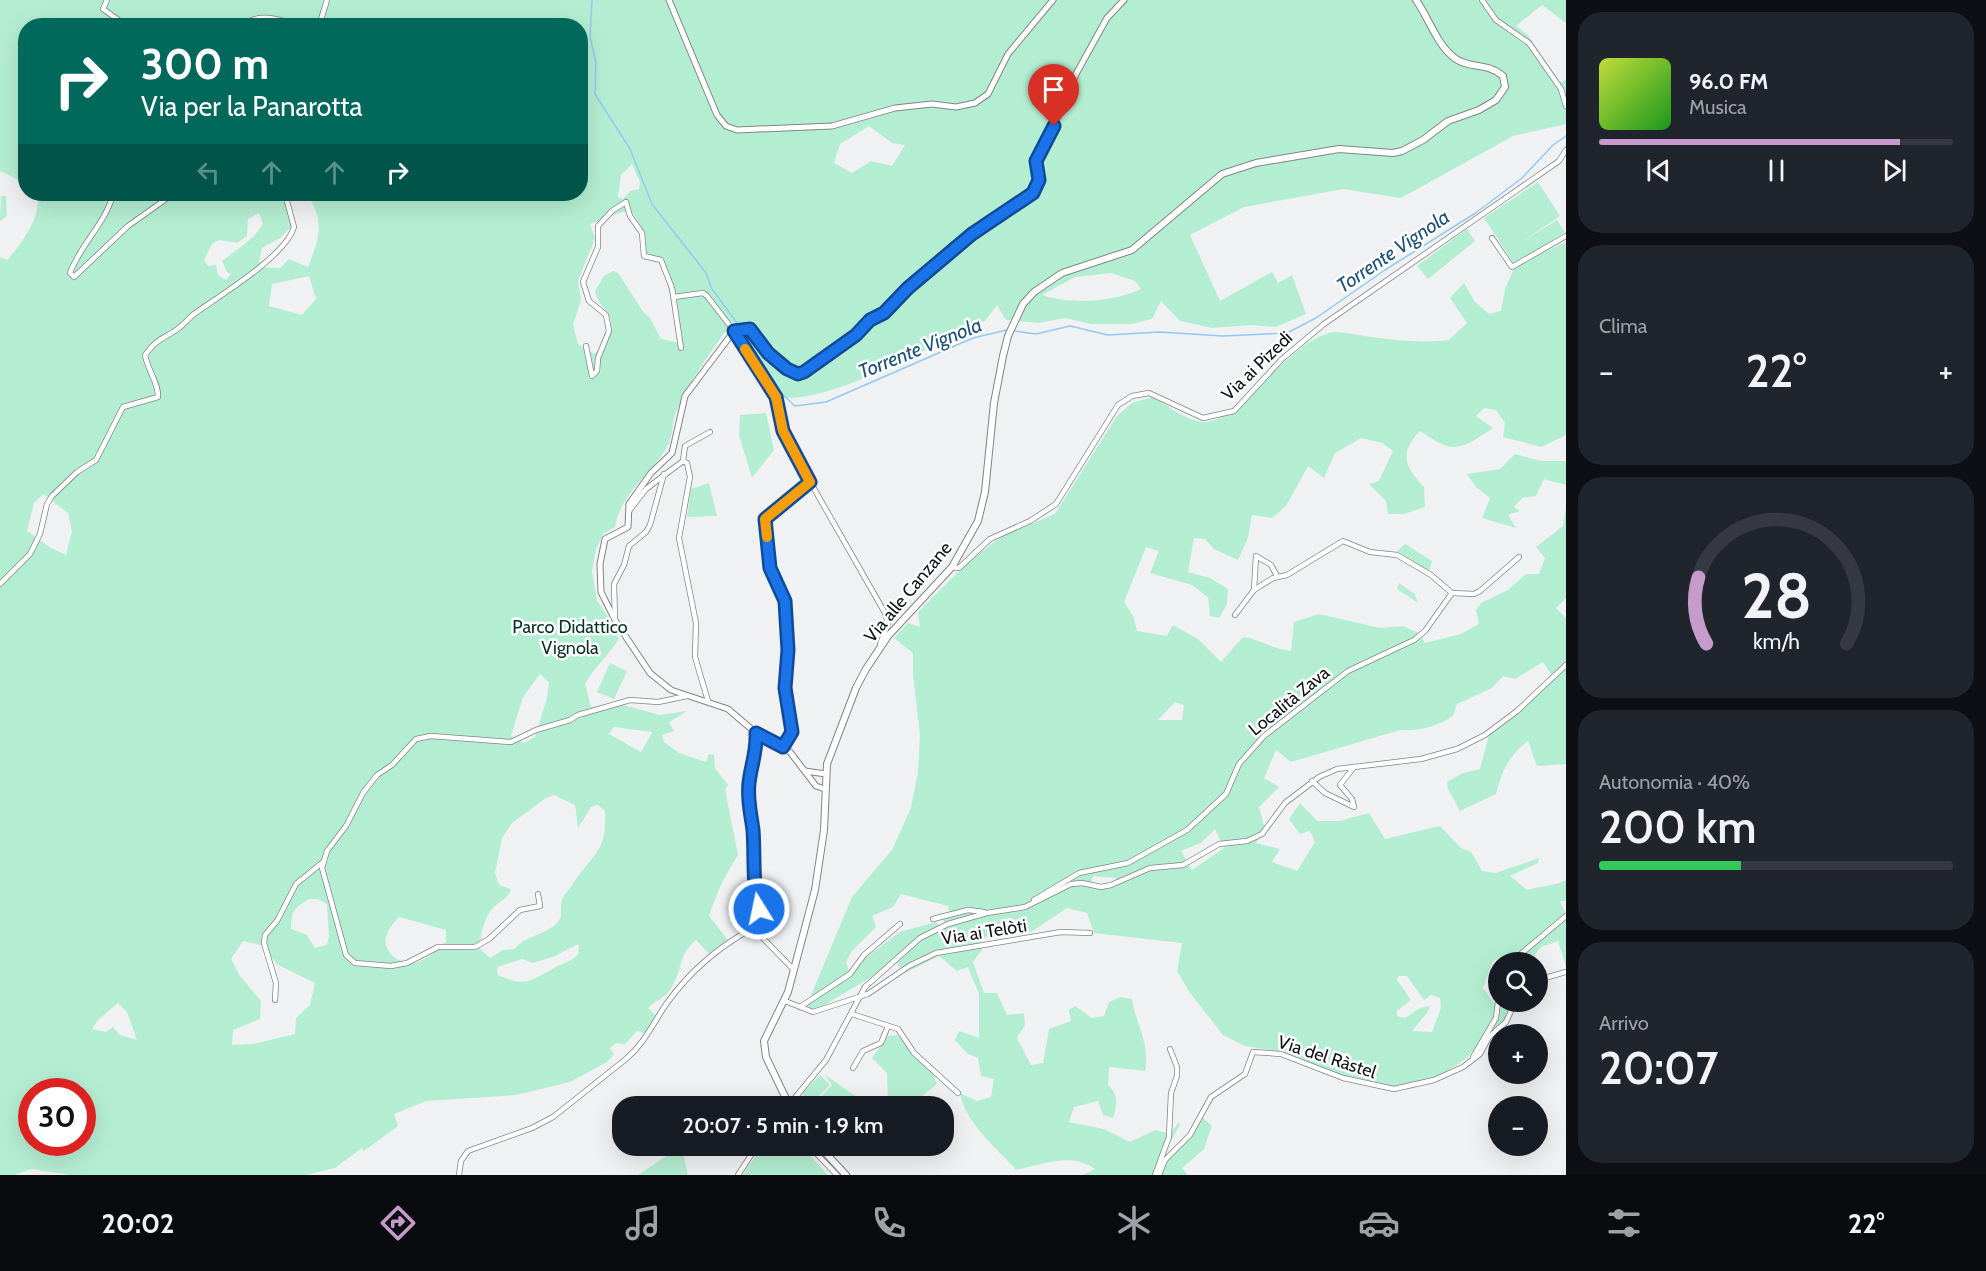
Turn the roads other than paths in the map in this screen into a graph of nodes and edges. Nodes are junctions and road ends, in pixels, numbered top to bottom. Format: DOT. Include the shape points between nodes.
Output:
graph roads {
  1 [pos="107,0"];
  2 [pos="327,0"];
  3 [pos="669,0"];
  4 [pos="1053,0"];
  5 [pos="1124,0"];
  6 [pos="1416,0"];
  7 [pos="1482,0"];
  8 [pos="116,18"];
  9 [pos="321,18"];
  10 [pos="1566,106"];
  11 [pos="1566,150"];
  12 [pos="110,201"];
  13 [pos="163,201"];
  14 [pos="287,201"];
  15 [pos="1566,236"];
  16 [pos="1492,238"];
  17 [pos="674,297"];
  18 [pos="738,330"];
  19 [pos="586,346"];
  20 [pos="681,348"];
  21 [pos="710,432"];
  22 [pos="683,461"];
  23 [pos="664,474"];
  24 [pos="810,482"];
  25 [pos="628,513"];
  26 [pos="1519,556"];
  27 [pos="952,567"];
  28 [pos="1277,576"];
  29 [pos="0,584"];
  30 [pos="1254,590"];
  31 [pos="1452,593"];
  32 [pos="1235,615"];
  33 [pos="616,622"];
  34 [pos="877,652"];
  35 [pos="1566,665"];
  36 [pos="690,696"];
  37 [pos="708,701"];
  38 [pos="756,733"];
  39 [pos="783,747"];
  40 [pos="1354,766"];
  41 [pos="804,770"];
  42 [pos="826,774"];
  43 [pos="1312,781"];
  44 [pos="825,789"];
  45 [pos="324,861"];
  46 [pos="538,894"];
  47 [pos="1029,904"];
  48 [pos="987,913"];
  49 [pos="1566,916"];
  50 [pos="933,920"];
  51 [pos="900,924"];
  52 [pos="753,928"];
  53 [pos="1090,933"];
  54 [pos="1523,952"];
  55 [pos="794,970"];
  56 [pos="1566,972"];
  57 [pos="1548,977"];
  58 [pos="858,997"];
  59 [pos="275,1000"];
  60 [pos="785,1001"];
  61 [pos="800,1007"];
  62 [pos="1497,1012"];
  63 [pos="1510,1012"];
  64 [pos="852,1014"];
  65 [pos="888,1026"];
  66 [pos="1170,1049"];
  67 [pos="1471,1059"];
  68 [pos="853,1068"];
  69 [pos="958,1093"];
  70 [pos="784,1096"];
  71 [pos="797,1096"];
  72 [pos="750,1156"];
  73 [pos="819,1156"];
  74 [pos="828,1156"];
  75 [pos="459,1175"];
  76 [pos="738,1175"];
  77 [pos="837,1175"];
  78 [pos="846,1175"];
  79 [pos="1157,1175"];
  1 -- 8 [label="street" via="103,9"];
  2 -- 9 [label="street"];
  3 -- 4 [label="street" via="717,115 726,126 737,130 832,126 895,108 975,103 988,94 1008,54"];
  5 -- 18 [label="street" via="1107,18 1038,154 1039,180 1033,193 972,234 884,313 804,372 798,374 787,369 762,346 754,332"];
  6 -- 27 [label="main road, Via alle Canzane" via="1436,35 1456,59 1488,66 1503,76 1505,87 1496,100 1448,121 1402,151 1339,148 1256,163 1222,174 1147,240 1114,257 1062,273 1034,292 1008,336 994,403 985,492 978,520"];
  7 -- 10 [label="street" via="1496,20 1529,43 1562,89"];
  11 -- 27 [label="street, Via ai Pizedi" via="1559,160 1310,335 1234,411 1203,418 1149,393 1132,396 1118,405 1056,504 990,539 959,567"];
  12 -- 13 [label="street" via="72,268 70,273 74,277 128,226"];
  14 -- 29 [label="street" via="294,227 287,241 174,332 157,339 145,355 148,371 159,388 158,396 123,407 96,460 52,496 30,554"];
  15 -- 16 [label="street" via="1513,267"];
  17 -- 18 [label="street" via="703,292"];
  17 -- 19 [label="street" via="661,260 644,256 642,233 626,202 598,226 598,247 583,282 589,301 606,315 609,331 592,376"];
  17 -- 20 [label="street"];
  18 -- 24 [label="street" via="776,397 783,431"];
  18 -- 25 [label="street" via="685,396 672,453 640,487"];
  21 -- 22 [label="street" via="685,446"];
  22 -- 23 [label="street"];
  22 -- 37 [label="street" via="690,477 679,538 696,623 694,657"];
  23 -- 25 [label="street" via="637,498"];
  23 -- 33 [label="street" via="650,525 629,546 614,584"];
  24 -- 34 [label="street" via="885,613 888,624"];
  24 -- 39 [label="street" via="765,519 768,559 785,601 788,635 785,688 792,732"];
  25 -- 33 [label="street" via="628,527 605,539 600,564 601,592"];
  26 -- 31 [label="street" via="1480,591"];
  27 -- 34 [label="main road, Via alle Canzane"];
  28 -- 30 [label="street"];
  28 -- 30 [label="street" via="1271,565 1256,556"];
  28 -- 31 [label="street" via="1287,575 1344,541 1370,552 1397,555"];
  30 -- 32 [label="street"];
  31 -- 47 [label="street, Località Zava" via="1414,640 1348,670 1264,736 1239,764 1226,794 1187,830 1128,863 1079,873"];
  33 -- 36 [label="street" via="650,673 671,690"];
  34 -- 42 [label="main road, Via alle Canzane" via="856,688"];
  35 -- 40 [label="street" via="1517,711 1458,749 1421,759"];
  36 -- 37 [label="street"];
  36 -- 45 [label="street" via="658,702 630,700 578,715 511,742 416,738 363,793"];
  37 -- 38 [label="street" via="728,710"];
  38 -- 39 [label="street"];
  38 -- 52 [label="street" via="748,808 759,909"];
  39 -- 41 [label="street"];
  40 -- 43 [label="street"];
  40 -- 43 [label="street" via="1340,785 1354,807 1331,797"];
  41 -- 42 [label="street"];
  41 -- 44 [label="street" via="816,786"];
  42 -- 44 [label="main road, Via alle Canzane"];
  43 -- 47 [label="street" via="1285,802 1262,834 1247,841 1219,844 1182,865 1150,868 1111,885 1071,884"];
  44 -- 55 [label="main road, Via alle Canzane" via="821,860"];
  45 -- 46 [label="street" via="322,868 346,955 365,965 407,963 438,947 475,947 520,910 540,906"];
  45 -- 59 [label="street" via="296,884 266,935 264,944 276,983"];
  47 -- 48 [label="street"];
  48 -- 50 [label="street" via="968,910"];
  48 -- 58 [label="street" via="948,924 920,938"];
  49 -- 54 [label="street"];
  51 -- 61 [label="street" via="850,974"];
  52 -- 55 [label="street"];
  52 -- 75 [label="street" via="701,963 666,1004 638,1049 553,1117 468,1151 461,1161"];
  53 -- 58 [label="street, Via ai Telòti" via="1061,932 936,953"];
  55 -- 60 [label="main road, Via alle Canzane"];
  56 -- 57 [label="street"];
  58 -- 61 [label="street, Via ai Telòti" via="813,1012"];
  58 -- 64 [label="street"];
  60 -- 61 [label="street"];
  60 -- 70 [label="main road, Via alle Canzane" via="764,1041 766,1057"];
  62 -- 67 [label="street"];
  63 -- 67 [label="street, Via del Ràstel" via="1480,1054"];
  64 -- 65 [label="street"];
  64 -- 71 [label="street" via="826,1060"];
  65 -- 68 [label="street" via="881,1043 863,1052"];
  65 -- 69 [label="street" via="898,1029 914,1053"];
  66 -- 79 [label="street" via="1177,1076 1171,1092 1169,1137"];
  67 -- 79 [label="street, Via del Ràstel" via="1434,1080 1388,1090 1281,1054 1256,1051 1245,1074 1211,1097 1190,1135 1165,1160"];
  72 -- 76 [label="street"];
  73 -- 77 [label="street"];
  74 -- 78 [label="main road"];
}
